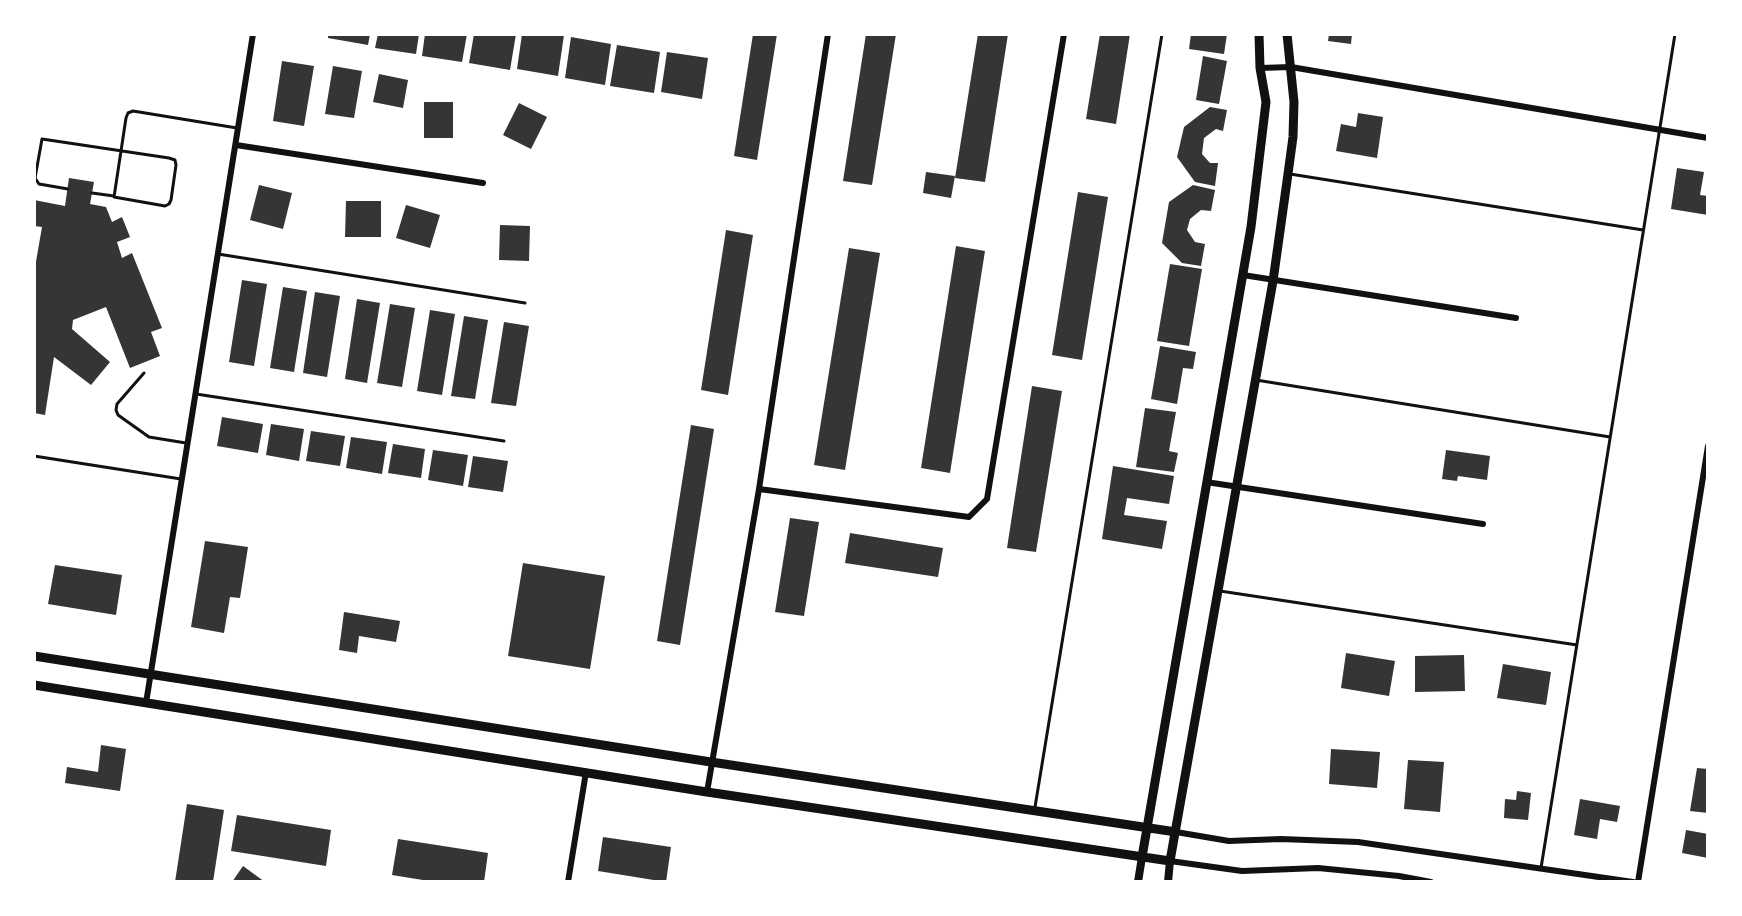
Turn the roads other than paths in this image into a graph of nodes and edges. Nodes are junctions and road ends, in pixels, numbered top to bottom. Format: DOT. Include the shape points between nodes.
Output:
graph roads {
  1 [pos="253,34"];
  2 [pos="828,34"];
  3 [pos="1064,34"];
  4 [pos="1162,34"];
  5 [pos="1259,34"];
  6 [pos="1287,34"];
  7 [pos="1675,34"];
  8 [pos="1291,67"];
  9 [pos="1260,68"];
  10 [pos="238,129"];
  11 [pos="1659,129"];
  12 [pos="1707,138"];
  13 [pos="236,145"];
  14 [pos="122,150"];
  15 [pos="1288,174"];
  16 [pos="483,183"];
  17 [pos="68,189"];
  18 [pos="92,193"];
  19 [pos="114,196"];
  20 [pos="1643,230"];
  21 [pos="218,254"];
  22 [pos="1243,275"];
  23 [pos="1273,281"];
  24 [pos="525,303"];
  25 [pos="1516,318"];
  26 [pos="144,374"];
  27 [pos="1255,380"];
  28 [pos="196,394"];
  29 [pos="1610,437"];
  30 [pos="504,441"];
  31 [pos="188,443"];
  32 [pos="1707,446"];
  33 [pos="34,456"];
  34 [pos="182,479"];
  35 [pos="1206,482"];
  36 [pos="1236,487"];
  37 [pos="759,489"];
  38 [pos="1483,524"];
  39 [pos="1218,590"];
  40 [pos="1577,645"];
  41 [pos="34,656"];
  42 [pos="150,674"];
  43 [pos="34,685"];
  44 [pos="146,703"];
  45 [pos="711,762"];
  46 [pos="585,772"];
  47 [pos="707,792"];
  48 [pos="1034,812"];
  49 [pos="1147,828"];
  50 [pos="1176,832"];
  51 [pos="1142,857"];
  52 [pos="1170,861"];
  53 [pos="1541,868"];
  54 [pos="568,882"];
  55 [pos="1138,882"];
  56 [pos="1167,882"];
  57 [pos="1431,882"];
  58 [pos="1632,882"];
  59 [pos="1638,882"];
  1 -- 10 [label="street"];
  2 -- 37 [label="street"];
  3 -- 37 [label="street" via="987,499 969,517"];
  4 -- 48 [label="lane"];
  5 -- 9 [label="main road"];
  6 -- 8 [label="main road"];
  7 -- 11 [label="lane"];
  8 -- 9 [label="street"];
  8 -- 11 [label="street"];
  8 -- 15 [label="main road" via="1294,102"];
  9 -- 22 [label="main road" via="1266,102"];
  10 -- 13 [label="street"];
  10 -- 14 [label="lane" via="133,111 126,118"];
  11 -- 12 [label="street"];
  11 -- 20 [label="lane"];
  13 -- 16 [label="street"];
  13 -- 21 [label="street"];
  14 -- 17 [label="lane" via="42,139 36,182"];
  14 -- 19 [label="lane"];
  14 -- 19 [label="lane" via="175,160 171,201 165,206"];
  15 -- 20 [label="lane"];
  15 -- 23 [label="main road"];
  18 -- 19 [label="lane"];
  20 -- 29 [label="lane"];
  21 -- 24 [label="lane"];
  21 -- 28 [label="street"];
  22 -- 23 [label="street"];
  22 -- 35 [label="main road"];
  23 -- 25 [label="street"];
  23 -- 27 [label="main road"];
  26 -- 31 [label="lane" via="117,404 118,415 149,436"];
  27 -- 29 [label="lane"];
  27 -- 36 [label="main road"];
  28 -- 30 [label="lane"];
  28 -- 31 [label="street"];
  29 -- 40 [label="lane"];
  31 -- 34 [label="street"];
  32 -- 59 [label="street"];
  33 -- 34 [label="lane"];
  34 -- 42 [label="street"];
  35 -- 36 [label="street"];
  35 -- 49 [label="main road"];
  36 -- 38 [label="street"];
  36 -- 39 [label="main road"];
  37 -- 45 [label="street"];
  39 -- 40 [label="lane"];
  39 -- 50 [label="main road"];
  40 -- 53 [label="lane"];
  41 -- 42 [label="main road"];
  42 -- 44 [label="street"];
  42 -- 45 [label="main road"];
  43 -- 44 [label="main road"];
  44 -- 46 [label="main road"];
  45 -- 47 [label="street"];
  45 -- 48 [label="main road"];
  46 -- 47 [label="main road"];
  46 -- 54 [label="street"];
  47 -- 51 [label="main road"];
  48 -- 49 [label="main road"];
  49 -- 50 [label="main road"];
  49 -- 51 [label="main road"];
  50 -- 52 [label="main road"];
  50 -- 53 [label="street" via="1229,841 1358,842"];
  51 -- 52 [label="main road"];
  51 -- 55 [label="street"];
  52 -- 56 [label="street"];
  52 -- 57 [label="street" via="1242,871 1318,868"];
  53 -- 58 [label="street"];
}
